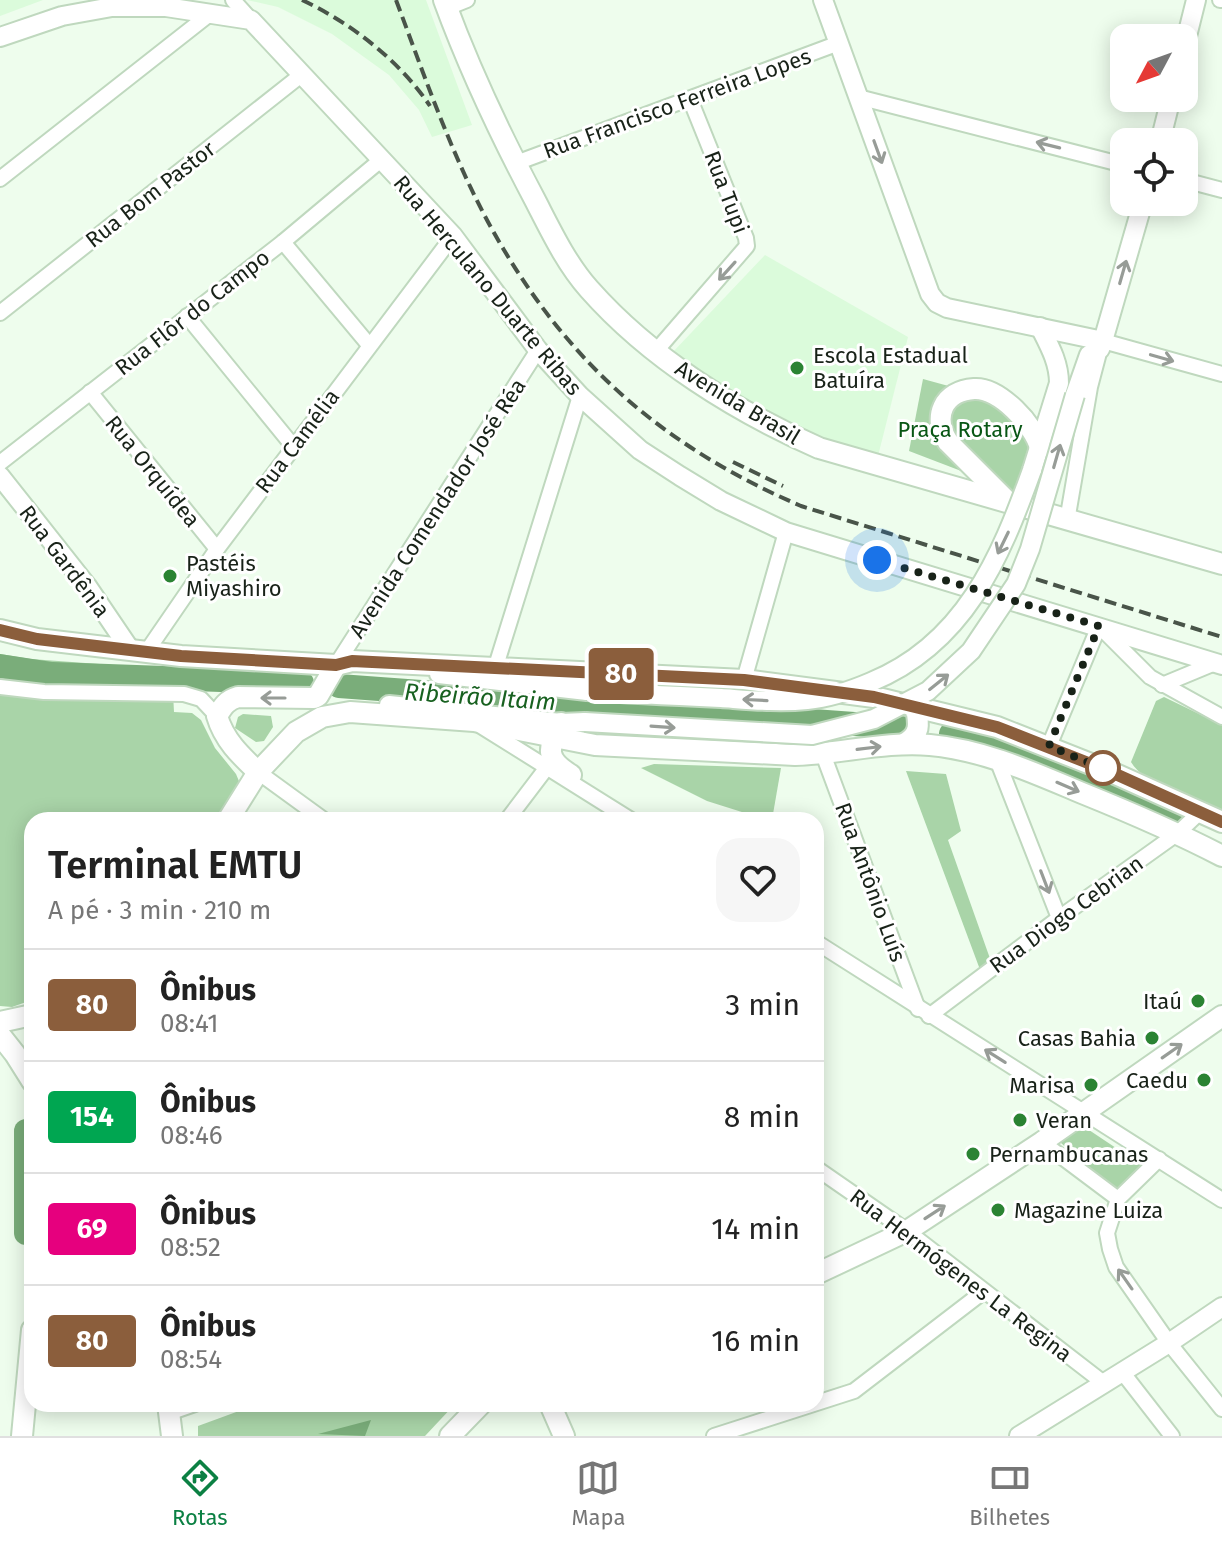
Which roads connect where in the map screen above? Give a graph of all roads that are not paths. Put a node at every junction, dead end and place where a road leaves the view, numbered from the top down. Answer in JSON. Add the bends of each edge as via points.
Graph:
{"nodes":[{"id":1,"x":233,"y":0,"type":"edge"},
{"id":2,"x":467,"y":0,"type":"edge"},
{"id":3,"x":823,"y":0,"type":"edge"},
{"id":4,"x":1196,"y":0,"type":"edge"},
{"id":5,"x":445,"y":4,"type":"edge"},
{"id":6,"x":211,"y":13,"type":"junction"},
{"id":7,"x":251,"y":20,"type":"junction"},
{"id":8,"x":1190,"y":24,"type":"edge"},
{"id":9,"x":0,"y":37,"type":"edge"},
{"id":10,"x":839,"y":43,"type":"junction"},
{"id":11,"x":300,"y":76,"type":"junction"},
{"id":12,"x":858,"y":97,"type":"junction"},
{"id":13,"x":690,"y":99,"type":"junction"},
{"id":14,"x":382,"y":159,"type":"junction"},
{"id":15,"x":1110,"y":161,"type":"edge"},
{"id":16,"x":516,"y":163,"type":"junction"},
{"id":17,"x":0,"y":179,"type":"edge"},
{"id":18,"x":1198,"y":184,"type":"edge"},
{"id":19,"x":1222,"y":190,"type":"edge"},
{"id":20,"x":1139,"y":216,"type":"edge"},
{"id":21,"x":453,"y":236,"type":"junction"},
{"id":22,"x":283,"y":242,"type":"junction"},
{"id":23,"x":0,"y":313,"type":"edge"},
{"id":24,"x":187,"y":316,"type":"junction"},
{"id":25,"x":1040,"y":327,"type":"junction"},
{"id":26,"x":369,"y":345,"type":"junction"},
{"id":27,"x":1102,"y":345,"type":"junction"},
{"id":28,"x":538,"y":350,"type":"junction"},
{"id":29,"x":656,"y":351,"type":"junction"},
{"id":30,"x":1222,"y":374,"type":"edge"},
{"id":31,"x":90,"y":392,"type":"junction"},
{"id":32,"x":580,"y":396,"type":"junction"},
{"id":33,"x":293,"y":446,"type":"junction"},
{"id":34,"x":1040,"y":448,"type":"junction"},
{"id":35,"x":0,"y":463,"type":"edge"},
{"id":36,"x":0,"y":476,"type":"edge"},
{"id":37,"x":1010,"y":504,"type":"junction"},
{"id":38,"x":1067,"y":521,"type":"junction"},
{"id":39,"x":786,"y":532,"type":"junction"},
{"id":40,"x":217,"y":549,"type":"junction"},
{"id":41,"x":1222,"y":564,"type":"edge"},
{"id":42,"x":1099,"y":626,"type":"junction"},
{"id":43,"x":0,"y":630,"type":"edge"},
{"id":44,"x":138,"y":650,"type":"junction"},
{"id":45,"x":1218,"y":664,"type":"edge"},
{"id":46,"x":495,"y":669,"type":"junction"},
{"id":47,"x":331,"y":672,"type":"junction"},
{"id":48,"x":744,"y":680,"type":"junction"},
{"id":49,"x":1162,"y":685,"type":"junction"},
{"id":50,"x":0,"y":687,"type":"edge"},
{"id":51,"x":916,"y":707,"type":"junction"},
{"id":52,"x":945,"y":714,"type":"junction"},
{"id":53,"x":217,"y":716,"type":"junction"},
{"id":54,"x":322,"y":717,"type":"junction"},
{"id":55,"x":1222,"y":717,"type":"edge"},
{"id":56,"x":490,"y":720,"type":"junction"},
{"id":57,"x":557,"y":730,"type":"junction"},
{"id":58,"x":904,"y":744,"type":"junction"},
{"id":59,"x":595,"y":745,"type":"junction"},
{"id":60,"x":1049,"y":746,"type":"junction"},
{"id":61,"x":946,"y":747,"type":"junction"},
{"id":62,"x":823,"y":754,"type":"junction"},
{"id":63,"x":996,"y":757,"type":"junction"},
{"id":64,"x":548,"y":766,"type":"junction"},
{"id":65,"x":258,"y":772,"type":"junction"},
{"id":66,"x":572,"y":779,"type":"junction"},
{"id":67,"x":1201,"y":811,"type":"junction"},
{"id":68,"x":233,"y":812,"type":"edge"},
{"id":69,"x":313,"y":812,"type":"edge"},
{"id":70,"x":513,"y":812,"type":"edge"},
{"id":71,"x":619,"y":812,"type":"edge"},
{"id":72,"x":1222,"y":822,"type":"edge"},
{"id":73,"x":1178,"y":833,"type":"junction"},
{"id":74,"x":1222,"y":856,"type":"edge"},
{"id":75,"x":1059,"y":918,"type":"junction"},
{"id":76,"x":824,"y":947,"type":"edge"},
{"id":77,"x":923,"y":1012,"type":"junction"},
{"id":78,"x":1222,"y":1016,"type":"edge"},
{"id":79,"x":24,"y":1017,"type":"edge"},
{"id":80,"x":0,"y":1022,"type":"edge"},
{"id":81,"x":0,"y":1035,"type":"edge"},
{"id":82,"x":24,"y":1070,"type":"edge"},
{"id":83,"x":1086,"y":1112,"type":"junction"},
{"id":84,"x":1042,"y":1142,"type":"junction"},
{"id":85,"x":1159,"y":1159,"type":"junction"},
{"id":86,"x":824,"y":1174,"type":"edge"},
{"id":87,"x":1118,"y":1199,"type":"junction"},
{"id":88,"x":1222,"y":1200,"type":"edge"},
{"id":89,"x":907,"y":1231,"type":"junction"},
{"id":90,"x":824,"y":1270,"type":"edge"},
{"id":91,"x":983,"y":1292,"type":"junction"},
{"id":92,"x":1222,"y":1307,"type":"edge"},
{"id":93,"x":1169,"y":1343,"type":"junction"},
{"id":94,"x":1123,"y":1373,"type":"junction"},
{"id":95,"x":1105,"y":1384,"type":"junction"},
{"id":96,"x":824,"y":1401,"type":"edge"},
{"id":97,"x":1222,"y":1409,"type":"edge"},
{"id":98,"x":24,"y":1412,"type":"edge"},
{"id":99,"x":169,"y":1412,"type":"edge"},
{"id":100,"x":473,"y":1412,"type":"edge"},
{"id":101,"x":554,"y":1412,"type":"edge"},
{"id":102,"x":789,"y":1412,"type":"edge"},
{"id":103,"x":1025,"y":1434,"type":"edge"},
{"id":104,"x":22,"y":1436,"type":"edge"},
{"id":105,"x":172,"y":1436,"type":"edge"},
{"id":106,"x":450,"y":1436,"type":"edge"},
{"id":107,"x":564,"y":1436,"type":"edge"},
{"id":108,"x":714,"y":1436,"type":"edge"},
{"id":109,"x":1172,"y":1436,"type":"edge"}],
"edges":[{"from":1,"to":7,"type":"street","name":"Rua Herculano Duarte Ribas"},
{"from":2,"to":5,"type":"street"},
{"from":3,"to":10,"type":"street"},
{"from":4,"to":8,"type":"street"},
{"from":5,"to":16,"type":"main road","name":"Avenida Brasil"},
{"from":6,"to":7,"type":"street"},
{"from":6,"to":9,"type":"street","via":[[112,7],[62,16]]},
{"from":6,"to":17,"type":"street"},
{"from":7,"to":11,"type":"street","name":"Rua Herculano Duarte Ribas"},
{"from":10,"to":12,"type":"street"},
{"from":10,"to":13,"type":"street","name":"Rua Francisco Ferreira Lopes"},
{"from":11,"to":14,"type":"street","name":"Rua Herculano Duarte Ribas"},
{"from":11,"to":23,"type":"street","name":"Rua Bom Pastor"},
{"from":15,"to":12,"type":"street","one_way":true},
{"from":12,"to":25,"type":"street","one_way":true,"via":[[937,303]]},
{"from":13,"to":16,"type":"street","name":"Rua Francisco Ferreira Lopes"},
{"from":13,"to":29,"type":"street","name":"Rua Tupi","one_way":true,"via":[[747,246]]},
{"from":14,"to":21,"type":"street","name":"Rua Herculano Duarte Ribas"},
{"from":14,"to":22,"type":"street","name":"Rua Flôr do Campo"},
{"from":16,"to":29,"type":"main road","name":"Avenida Brasil","via":[[588,288]]},
{"from":18,"to":19,"type":"street"},
{"from":27,"to":20,"type":"street","one_way":true},
{"from":21,"to":26,"type":"street","name":"Rua Camélia"},
{"from":21,"to":28,"type":"street","name":"Rua Herculano Duarte Ribas"},
{"from":22,"to":24,"type":"street","name":"Rua Flôr do Campo"},
{"from":22,"to":26,"type":"street"},
{"from":24,"to":31,"type":"street","name":"Rua Flôr do Campo"},
{"from":24,"to":33,"type":"street"},
{"from":25,"to":27,"type":"street"},
{"from":25,"to":34,"type":"street","via":[[1059,370]]},
{"from":26,"to":33,"type":"street","name":"Rua Camélia"},
{"from":27,"to":30,"type":"street","one_way":true},
{"from":27,"to":38,"type":"street"},
{"from":57,"to":27,"type":"street","one_way":true,"bridge":true,"via":[[585,722],[812,735],[874,719],[928,691],[971,651],[1016,584],[1089,355]]},
{"from":28,"to":32,"type":"street","name":"Rua Herculano Duarte Ribas"},
{"from":28,"to":47,"type":"street","name":"Avenida Comendador José Réa"},
{"from":29,"to":37,"type":"main road","name":"Avenida Brasil","via":[[779,431],[819,448]]},
{"from":31,"to":35,"type":"street","name":"Rua Flôr do Campo"},
{"from":31,"to":40,"type":"street","name":"Rua Orquídea"},
{"from":32,"to":39,"type":"street","name":"Rua Herculano Duarte Ribas","via":[[640,450],[721,501]]},
{"from":32,"to":46,"type":"street"},
{"from":33,"to":40,"type":"street","name":"Rua Camélia"},
{"from":34,"to":37,"type":"main road","via":[[1023,418],[983,390],[962,392],[941,409],[941,431],[948,442]]},
{"from":34,"to":47,"type":"street","one_way":true,"bridge":true,"via":[[1002,546],[975,596],[912,662],[829,697],[799,701],[587,691],[427,672]]},
{"from":36,"to":44,"type":"street","name":"Rua Gardênia"},
{"from":37,"to":38,"type":"main road","name":"Avenida Brasil"},
{"from":38,"to":41,"type":"main road","name":"Avenida Brasil"},
{"from":39,"to":42,"type":"street","name":"Rua Herculano Duarte Ribas"},
{"from":39,"to":48,"type":"street"},
{"from":40,"to":44,"type":"street","name":"Rua Camélia"},
{"from":42,"to":45,"type":"street","name":"Rua Herculano Duarte Ribas"},
{"from":42,"to":49,"type":"street"},
{"from":42,"to":60,"type":"street"},
{"from":43,"to":44,"type":"main road"},
{"from":44,"to":47,"type":"main road"},
{"from":45,"to":49,"type":"street"},
{"from":46,"to":47,"type":"main road","via":[[352,661]]},
{"from":46,"to":48,"type":"main road"},
{"from":47,"to":53,"type":"main road","one_way":true,"via":[[314,698],[238,697]]},
{"from":48,"to":51,"type":"main road"},
{"from":49,"to":55,"type":"street"},
{"from":50,"to":53,"type":"street","via":[[193,695]]},
{"from":51,"to":52,"type":"main road"},
{"from":51,"to":58,"type":"main road","via":[[918,731]]},
{"from":52,"to":60,"type":"main road"},
{"from":52,"to":61,"type":"main road","via":[[932,733]]},
{"from":53,"to":65,"type":"main road","via":[[231,745]]},
{"from":54,"to":56,"type":"main road","via":[[350,712]]},
{"from":54,"to":56,"type":"street","via":[[335,708],[363,704]]},
{"from":54,"to":65,"type":"main road","via":[[296,732]]},
{"from":56,"to":57,"type":"main road"},
{"from":56,"to":64,"type":"street"},
{"from":57,"to":59,"type":"main road"},
{"from":57,"to":66,"type":"main road","via":[[552,759]]},
{"from":58,"to":61,"type":"main road"},
{"from":62,"to":58,"type":"main road","one_way":true},
{"from":59,"to":62,"type":"main road"},
{"from":59,"to":66,"type":"main road","via":[[577,761]]},
{"from":60,"to":67,"type":"main road"},
{"from":61,"to":63,"type":"main road"},
{"from":62,"to":77,"type":"street","name":"Rua Antônio Luís"},
{"from":63,"to":73,"type":"main road","one_way":true},
{"from":63,"to":75,"type":"street","one_way":true},
{"from":64,"to":66,"type":"street"},
{"from":64,"to":70,"type":"street"},
{"from":65,"to":68,"type":"main road"},
{"from":65,"to":69,"type":"street"},
{"from":66,"to":71,"type":"street"},
{"from":67,"to":72,"type":"main road"},
{"from":67,"to":73,"type":"street","name":"Rua Diogo Cebrian"},
{"from":73,"to":74,"type":"main road"},
{"from":73,"to":75,"type":"street","name":"Rua Diogo Cebrian"},
{"from":75,"to":77,"type":"street","name":"Rua Diogo Cebrian"},
{"from":76,"to":77,"type":"street"},
{"from":83,"to":77,"type":"street","one_way":true},
{"from":83,"to":78,"type":"main road","one_way":true},
{"from":79,"to":80,"type":"main road"},
{"from":81,"to":82,"type":"main road"},
{"from":83,"to":84,"type":"main road"},
{"from":83,"to":85,"type":"street"},
{"from":84,"to":87,"type":"street"},
{"from":89,"to":84,"type":"main road","one_way":true},
{"from":85,"to":87,"type":"street"},
{"from":85,"to":88,"type":"street"},
{"from":86,"to":89,"type":"street","name":"Rua Hermógenes La Regina"},
{"from":93,"to":87,"type":"street","one_way":true,"via":[[1116,1267],[1107,1233]]},
{"from":89,"to":90,"type":"main road"},
{"from":89,"to":91,"type":"street","name":"Rua Hermógenes La Regina"},
{"from":91,"to":95,"type":"street","name":"Rua Hermógenes La Regina"},
{"from":91,"to":96,"type":"street","via":[[854,1391]]},
{"from":92,"to":93,"type":"street"},
{"from":93,"to":94,"type":"street"},
{"from":93,"to":97,"type":"street"},
{"from":94,"to":95,"type":"street"},
{"from":94,"to":109,"type":"street"},
{"from":95,"to":103,"type":"street"},
{"from":98,"to":104,"type":"main road"},
{"from":99,"to":105,"type":"main road"},
{"from":100,"to":106,"type":"main road"},
{"from":101,"to":107,"type":"main road"},
{"from":102,"to":108,"type":"street"}]}
